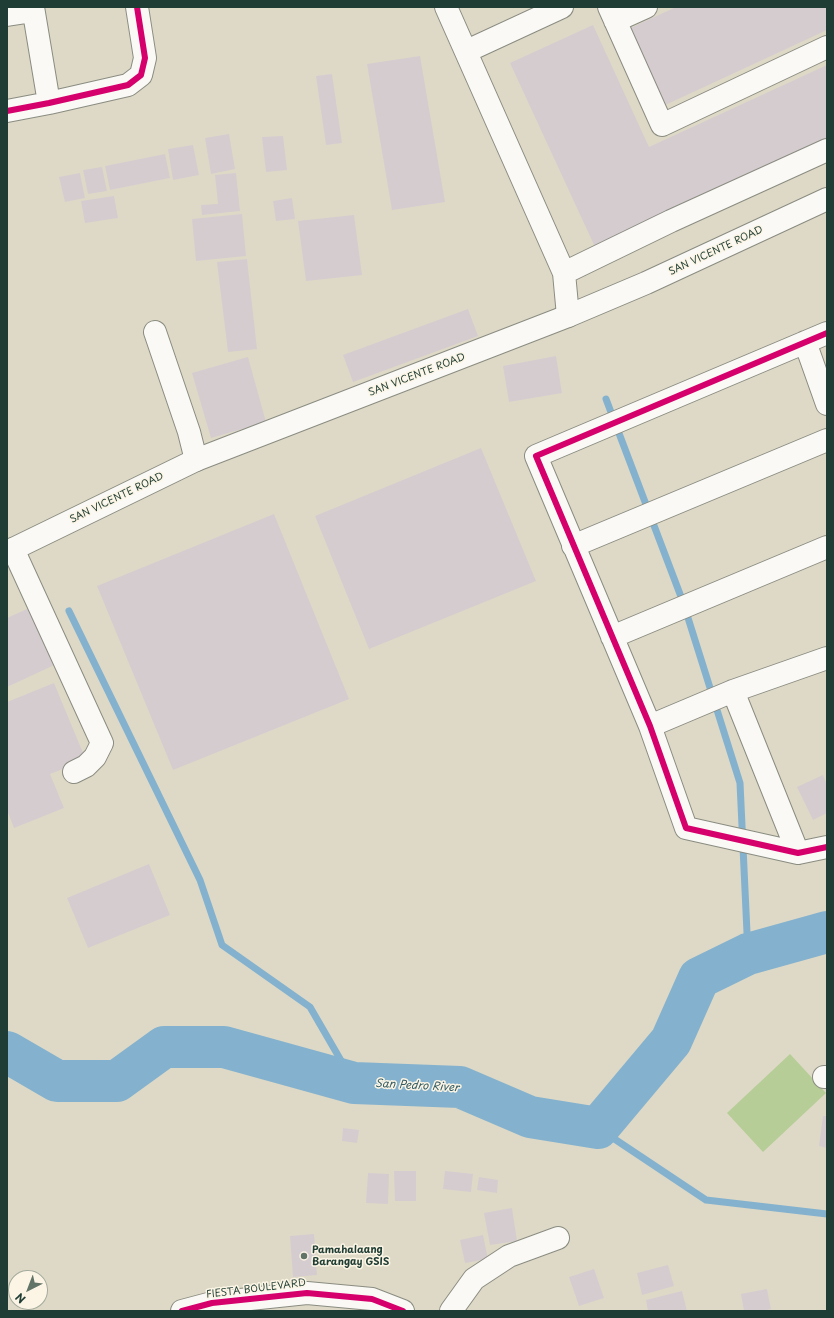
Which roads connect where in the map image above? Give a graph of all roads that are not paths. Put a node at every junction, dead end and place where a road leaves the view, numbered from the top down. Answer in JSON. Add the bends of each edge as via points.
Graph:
{"nodes":[{"id":1,"x":137,"y":7,"type":"edge"},
{"id":2,"x":446,"y":7,"type":"edge"},
{"id":3,"x":562,"y":7,"type":"edge"},
{"id":4,"x":646,"y":7,"type":"edge"},
{"id":5,"x":33,"y":9,"type":"edge"},
{"id":6,"x":612,"y":14,"type":"edge"},
{"id":7,"x":7,"y":16,"type":"edge"},
{"id":8,"x":827,"y":47,"type":"edge"},
{"id":9,"x":467,"y":51,"type":"junction"},
{"id":10,"x":50,"y":103,"type":"junction"},
{"id":11,"x":7,"y":111,"type":"edge"},
{"id":12,"x":827,"y":150,"type":"edge"},
{"id":13,"x":827,"y":199,"type":"edge"},
{"id":14,"x":564,"y":273,"type":"junction"},
{"id":15,"x":568,"y":316,"type":"junction"},
{"id":16,"x":155,"y":332,"type":"dead end"},
{"id":17,"x":827,"y":333,"type":"edge"},
{"id":18,"x":805,"y":342,"type":"junction"},
{"id":19,"x":827,"y":404,"type":"edge"},
{"id":20,"x":827,"y":440,"type":"edge"},
{"id":21,"x":196,"y":460,"type":"junction"},
{"id":22,"x":573,"y":546,"type":"junction"},
{"id":23,"x":827,"y":547,"type":"edge"},
{"id":24,"x":10,"y":551,"type":"edge"},
{"id":25,"x":612,"y":638,"type":"junction"},
{"id":26,"x":827,"y":658,"type":"edge"},
{"id":27,"x":733,"y":691,"type":"junction"},
{"id":28,"x":650,"y":726,"type":"junction"},
{"id":29,"x":74,"y":772,"type":"dead end"},
{"id":30,"x":827,"y":847,"type":"edge"},
{"id":31,"x":798,"y":853,"type":"junction"},
{"id":32,"x":558,"y":1238,"type":"dead end"},
{"id":33,"x":182,"y":1311,"type":"edge"},
{"id":34,"x":402,"y":1311,"type":"edge"},
{"id":35,"x":451,"y":1311,"type":"edge"}],
"edges":[{"from":1,"to":10,"type":"street","via":[[145,58],[141,75],[128,85]]},
{"from":2,"to":9,"type":"street"},
{"from":3,"to":9,"type":"street"},
{"from":4,"to":6,"type":"street"},
{"from":5,"to":7,"type":"street"},
{"from":5,"to":10,"type":"street"},
{"from":6,"to":8,"type":"street","via":[[662,125]]},
{"from":9,"to":14,"type":"street","via":[[476,77]]},
{"from":10,"to":11,"type":"street"},
{"from":12,"to":14,"type":"street"},
{"from":13,"to":15,"type":"street","name":"SAN VICENTE ROAD","via":[[646,283]]},
{"from":14,"to":15,"type":"street"},
{"from":15,"to":21,"type":"street","name":"SAN VICENTE ROAD"},
{"from":16,"to":21,"type":"street"},
{"from":17,"to":18,"type":"street"},
{"from":18,"to":19,"type":"street"},
{"from":18,"to":22,"type":"street","via":[[536,456]]},
{"from":20,"to":22,"type":"street"},
{"from":21,"to":24,"type":"street","name":"SAN VICENTE ROAD"},
{"from":22,"to":25,"type":"street"},
{"from":23,"to":25,"type":"street"},
{"from":24,"to":29,"type":"street","via":[[102,743],[95,757],[86,766]]},
{"from":25,"to":28,"type":"street"},
{"from":26,"to":27,"type":"street"},
{"from":27,"to":28,"type":"street"},
{"from":27,"to":31,"type":"street"},
{"from":28,"to":31,"type":"street","via":[[686,828]]},
{"from":30,"to":31,"type":"street"},
{"from":32,"to":35,"type":"street","via":[[509,1256],[474,1279]]},
{"from":33,"to":34,"type":"street","name":"FIESTA BOULEVARD","via":[[212,1303],[307,1293],[372,1299]]}]}
